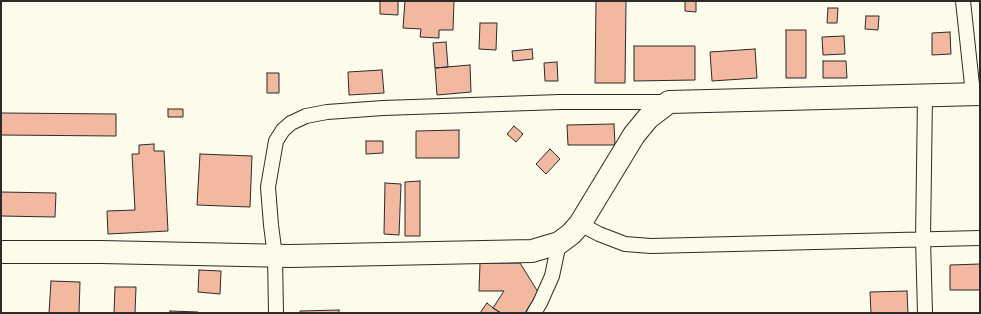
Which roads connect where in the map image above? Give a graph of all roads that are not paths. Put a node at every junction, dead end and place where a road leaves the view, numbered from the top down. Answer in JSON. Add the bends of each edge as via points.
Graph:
{"nodes":[{"id":1,"x":964,"y":1,"type":"edge"},
{"id":2,"x":977,"y":94,"type":"edge"},
{"id":3,"x":925,"y":96,"type":"junction"},
{"id":4,"x":669,"y":102,"type":"junction"},
{"id":5,"x":580,"y":224,"type":"junction"},
{"id":6,"x":980,"y":238,"type":"edge"},
{"id":7,"x":923,"y":239,"type":"junction"},
{"id":8,"x":559,"y":242,"type":"junction"},
{"id":9,"x":1,"y":252,"type":"edge"},
{"id":10,"x":275,"y":256,"type":"junction"},
{"id":11,"x":276,"y":313,"type":"edge"},
{"id":12,"x":534,"y":313,"type":"edge"},
{"id":13,"x":925,"y":313,"type":"edge"}],
"edges":[{"from":1,"to":2,"type":"street"},
{"from":2,"to":3,"type":"highway"},
{"from":3,"to":4,"type":"highway"},
{"from":3,"to":7,"type":"street"},
{"from":4,"to":5,"type":"highway","via":[[648,118],[634,135]]},
{"from":4,"to":10,"type":"street","via":[[560,102],[383,108],[306,116],[282,130],[276,141],[268,187]]},
{"from":5,"to":7,"type":"street","via":[[625,244],[651,246]]},
{"from":5,"to":8,"type":"highway"},
{"from":6,"to":7,"type":"street"},
{"from":7,"to":13,"type":"street"},
{"from":8,"to":10,"type":"highway","via":[[532,251]]},
{"from":8,"to":12,"type":"street","via":[[552,276]]},
{"from":9,"to":10,"type":"highway"},
{"from":10,"to":11,"type":"street"}]}
